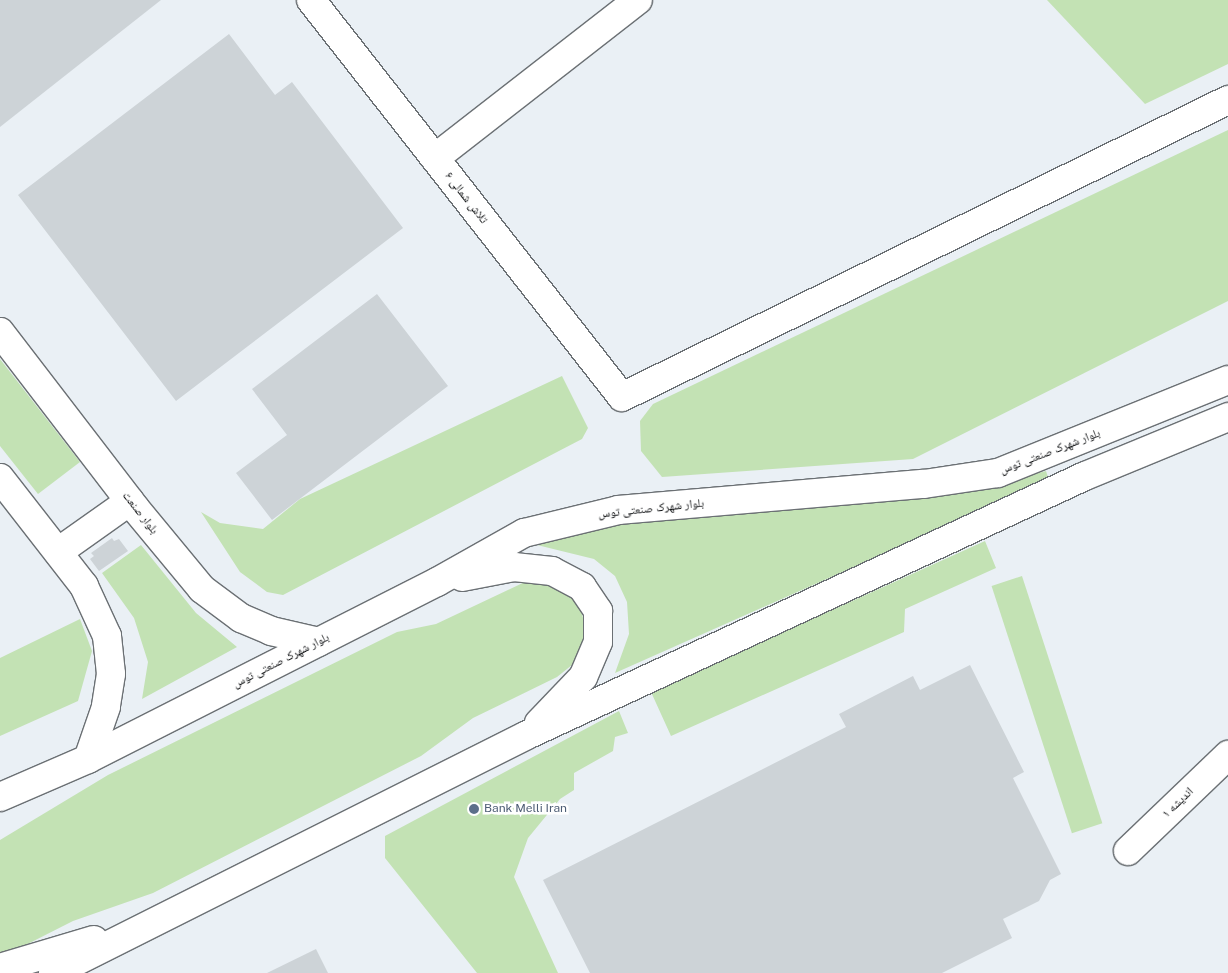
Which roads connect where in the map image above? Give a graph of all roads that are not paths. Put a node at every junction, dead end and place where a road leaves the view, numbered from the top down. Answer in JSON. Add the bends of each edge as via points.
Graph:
{"nodes":[{"id":1,"x":311,"y":0,"type":"edge"},
{"id":2,"x":638,"y":0,"type":"edge"},
{"id":3,"x":1228,"y":100,"type":"edge"},
{"id":4,"x":435,"y":158,"type":"junction"},
{"id":5,"x":0,"y":332,"type":"edge"},
{"id":6,"x":1228,"y":380,"type":"edge"},
{"id":7,"x":1228,"y":417,"type":"edge"},
{"id":8,"x":0,"y":478,"type":"edge"},
{"id":9,"x":130,"y":501,"type":"junction"},
{"id":10,"x":58,"y":552,"type":"junction"},
{"id":11,"x":436,"y":582,"type":"junction"},
{"id":12,"x":319,"y":642,"type":"junction"},
{"id":13,"x":527,"y":735,"type":"junction"},
{"id":14,"x":1228,"y":755,"type":"edge"},
{"id":15,"x":88,"y":759,"type":"junction"},
{"id":16,"x":0,"y":797,"type":"edge"},
{"id":17,"x":1128,"y":851,"type":"dead end"},
{"id":18,"x":137,"y":929,"type":"junction"},
{"id":19,"x":0,"y":968,"type":"edge"},
{"id":20,"x":53,"y":973,"type":"edge"}],
"edges":[{"from":1,"to":4,"type":"main road","name":"تلاش شمالی ۶"},
{"from":2,"to":4,"type":"main road"},
{"from":3,"to":4,"type":"main road","name":"تلاش شمالی ۶","via":[[622,397]]},
{"from":5,"to":9,"type":"main road","name":"بلوار صنعت"},
{"from":6,"to":11,"type":"main road","name":"بلوار شهرک صنعتی توس","via":[[998,473],[924,484],[618,510],[524,533]]},
{"from":7,"to":13,"type":"main road","via":[[1085,476]]},
{"from":8,"to":10,"type":"main road"},
{"from":9,"to":10,"type":"main road"},
{"from":9,"to":12,"type":"main road","name":"بلوار صنعت","via":[[202,589],[241,618],[271,631]]},
{"from":10,"to":15,"type":"main road","via":[[84,586],[107,636],[110,682],[106,706]]},
{"from":11,"to":12,"type":"main road","name":"بلوار شهرک صنعتی توس"},
{"from":11,"to":13,"type":"main road","via":[[514,567],[552,571],[582,586],[598,611],[598,642],[583,677]]},
{"from":12,"to":15,"type":"main road","name":"بلوار شهرک صنعتی توس"},
{"from":13,"to":18,"type":"main road"},
{"from":14,"to":17,"type":"main road","name":"اندیشه ۱"},
{"from":15,"to":16,"type":"main road","name":"بلوار شهرک صنعتی توس"},
{"from":18,"to":19,"type":"main road","via":[[49,951]]},
{"from":18,"to":20,"type":"main road"}]}
